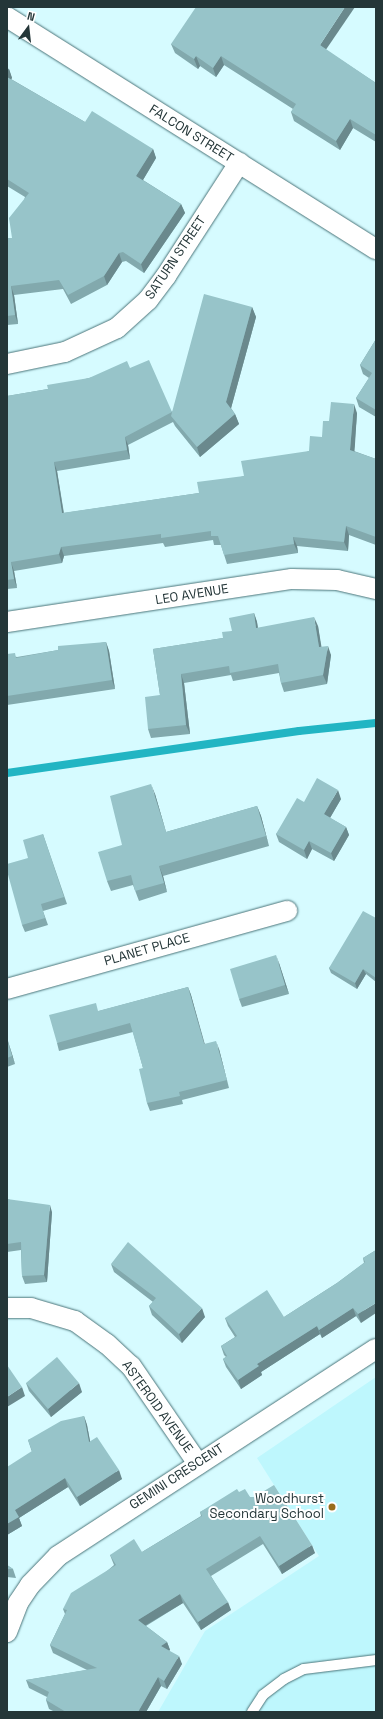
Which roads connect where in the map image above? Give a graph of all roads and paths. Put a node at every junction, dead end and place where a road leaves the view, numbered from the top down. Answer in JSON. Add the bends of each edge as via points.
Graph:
{"nodes":[{"id":1,"x":7,"y":18,"type":"edge"},
{"id":2,"x":239,"y":163,"type":"junction"},
{"id":3,"x":376,"y":249,"type":"edge"},
{"id":4,"x":7,"y":364,"type":"edge"},
{"id":5,"x":376,"y":589,"type":"edge"},
{"id":6,"x":7,"y":622,"type":"edge"},
{"id":7,"x":287,"y":911,"type":"dead end"},
{"id":8,"x":7,"y":989,"type":"edge"},
{"id":9,"x":7,"y":1308,"type":"edge"},
{"id":10,"x":376,"y":1349,"type":"edge"},
{"id":11,"x":198,"y":1464,"type":"junction"},
{"id":12,"x":7,"y":1632,"type":"edge"},
{"id":13,"x":376,"y":1660,"type":"edge"},
{"id":14,"x":252,"y":1712,"type":"edge"}],
"edges":[{"from":1,"to":2,"type":"street","name":"FALCON STREET"},
{"from":2,"to":3,"type":"street","name":"FALCON STREET"},
{"from":2,"to":4,"type":"street","name":"SATURN STREET","via":[[166,276],[148,300],[117,328],[65,352]]},
{"from":5,"to":6,"type":"street","name":"LEO AVENUE","via":[[337,580],[292,579]]},
{"from":7,"to":8,"type":"street","name":"PLANET PLACE"},
{"from":9,"to":11,"type":"street","name":"ASTEROID AVENUE","via":[[31,1308],[75,1321],[107,1344],[131,1366]]},
{"from":10,"to":11,"type":"street","name":"GEMINI CRESCENT"},
{"from":11,"to":12,"type":"street","name":"GEMINI CRESCENT","via":[[58,1556],[30,1585],[18,1603]]},
{"from":13,"to":14,"type":"lane","via":[[304,1670],[284,1678],[263,1695]]}]}
